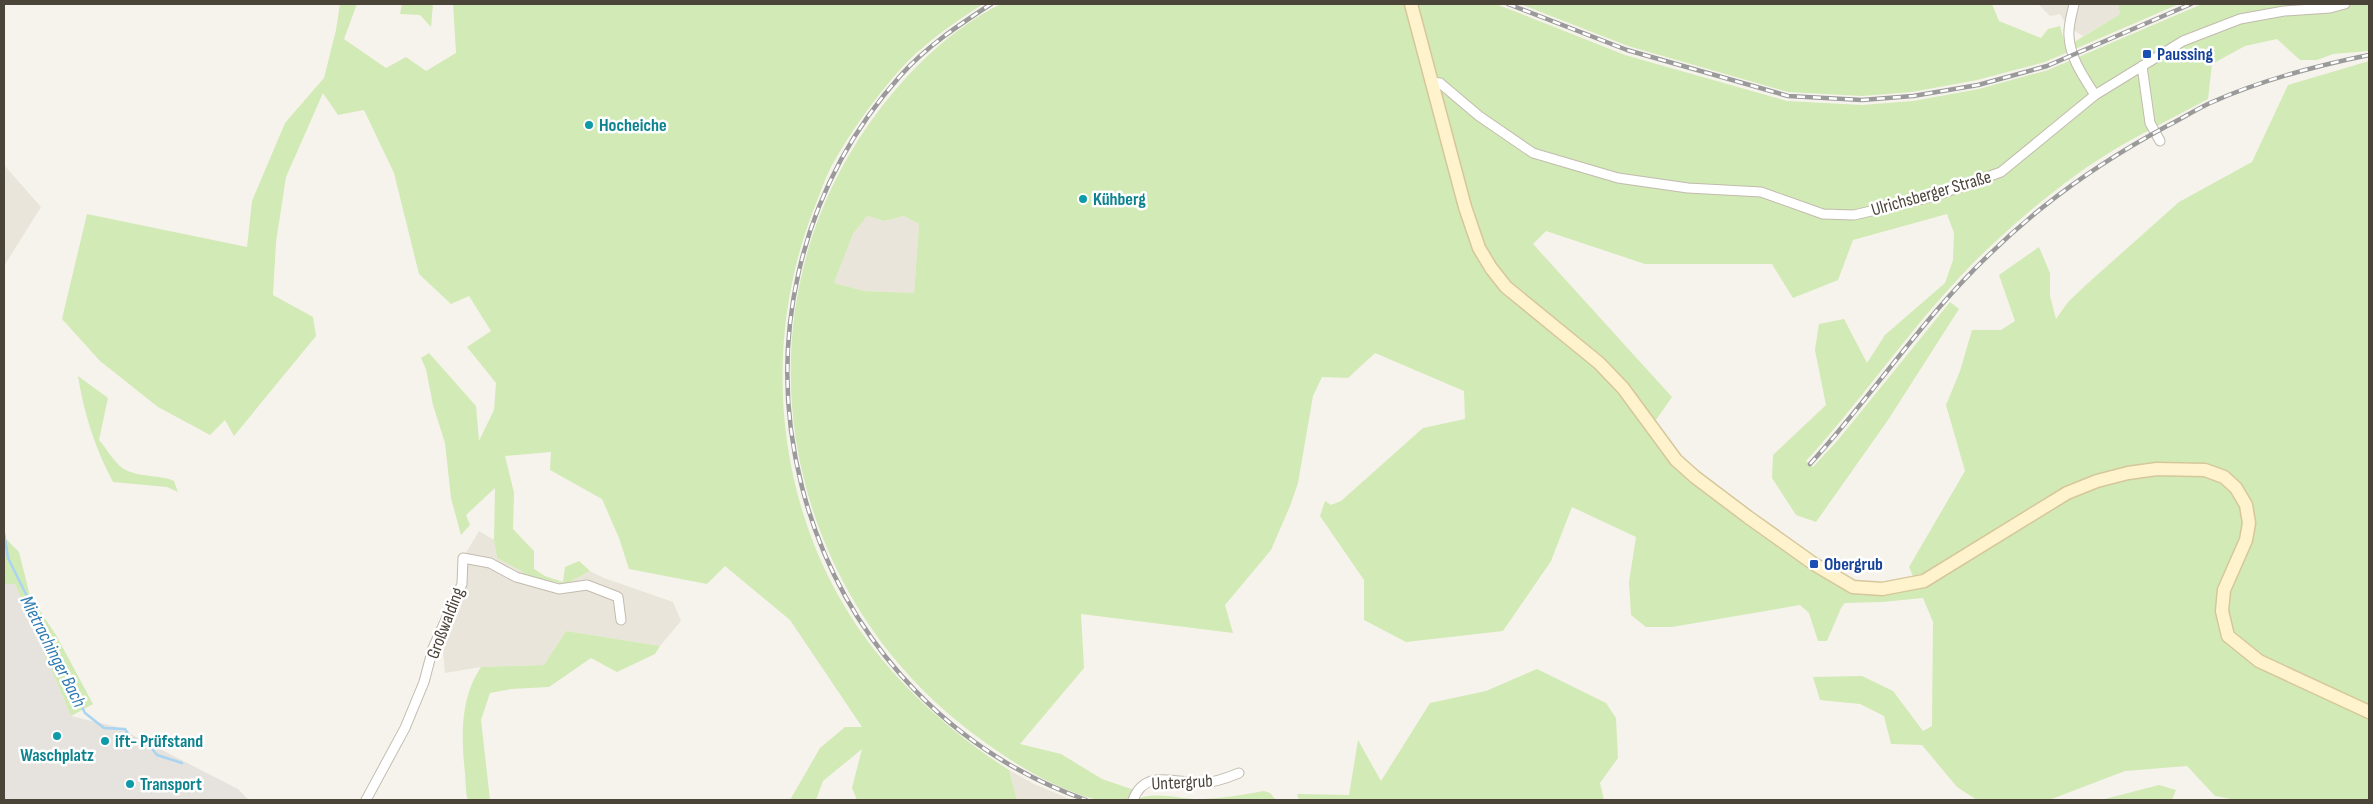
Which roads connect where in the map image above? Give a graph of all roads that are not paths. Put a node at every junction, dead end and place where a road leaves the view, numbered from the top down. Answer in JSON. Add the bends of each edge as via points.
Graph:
{"nodes":[{"id":1,"x":1411,"y":4,"type":"edge"},
{"id":2,"x":2074,"y":4,"type":"edge"},
{"id":3,"x":2345,"y":4,"type":"edge"},
{"id":4,"x":2142,"y":66,"type":"junction"},
{"id":5,"x":1431,"y":82,"type":"junction"},
{"id":6,"x":2095,"y":95,"type":"junction"},
{"id":7,"x":2160,"y":141,"type":"dead end"},
{"id":8,"x":621,"y":620,"type":"dead end"},
{"id":9,"x":2369,"y":712,"type":"edge"},
{"id":10,"x":1239,"y":773,"type":"dead end"},
{"id":11,"x":366,"y":800,"type":"edge"},
{"id":12,"x":1133,"y":800,"type":"edge"}],
"edges":[{"from":1,"to":5,"type":"street"},
{"from":2,"to":6,"type":"street","via":[[2069,35],[2078,68]]},
{"from":3,"to":4,"type":"street","name":"Ulrichsberger Straße","via":[[2330,8],[2284,10],[2240,19],[2183,41]]},
{"from":4,"to":6,"type":"street","name":"Ulrichsberger Straße"},
{"from":4,"to":7,"type":"street","via":[[2150,122]]},
{"from":5,"to":6,"type":"street","name":"Ulrichsberger Straße","via":[[1440,83],[1479,116],[1533,153],[1618,178],[1688,188],[1761,192],[1823,214],[1854,215],[1935,196],[2001,172]]},
{"from":5,"to":9,"type":"street","via":[[1472,229],[1498,278],[1599,363],[1623,388],[1672,454],[1695,477],[1814,564],[1853,587],[1882,590],[1908,586],[1924,582],[2066,493],[2128,473],[2181,468],[2205,470],[2224,477],[2236,488],[2246,504],[2249,523],[2246,540],[2224,590],[2222,611],[2228,636],[2259,661]]},
{"from":8,"to":11,"type":"street","name":"Großwalding","via":[[618,597],[587,585],[559,589],[516,577],[490,562],[463,558],[462,584],[433,648],[424,682],[405,728]]},
{"from":10,"to":12,"type":"street","name":"Untergrub","via":[[1212,782],[1153,780],[1140,787]]}]}
